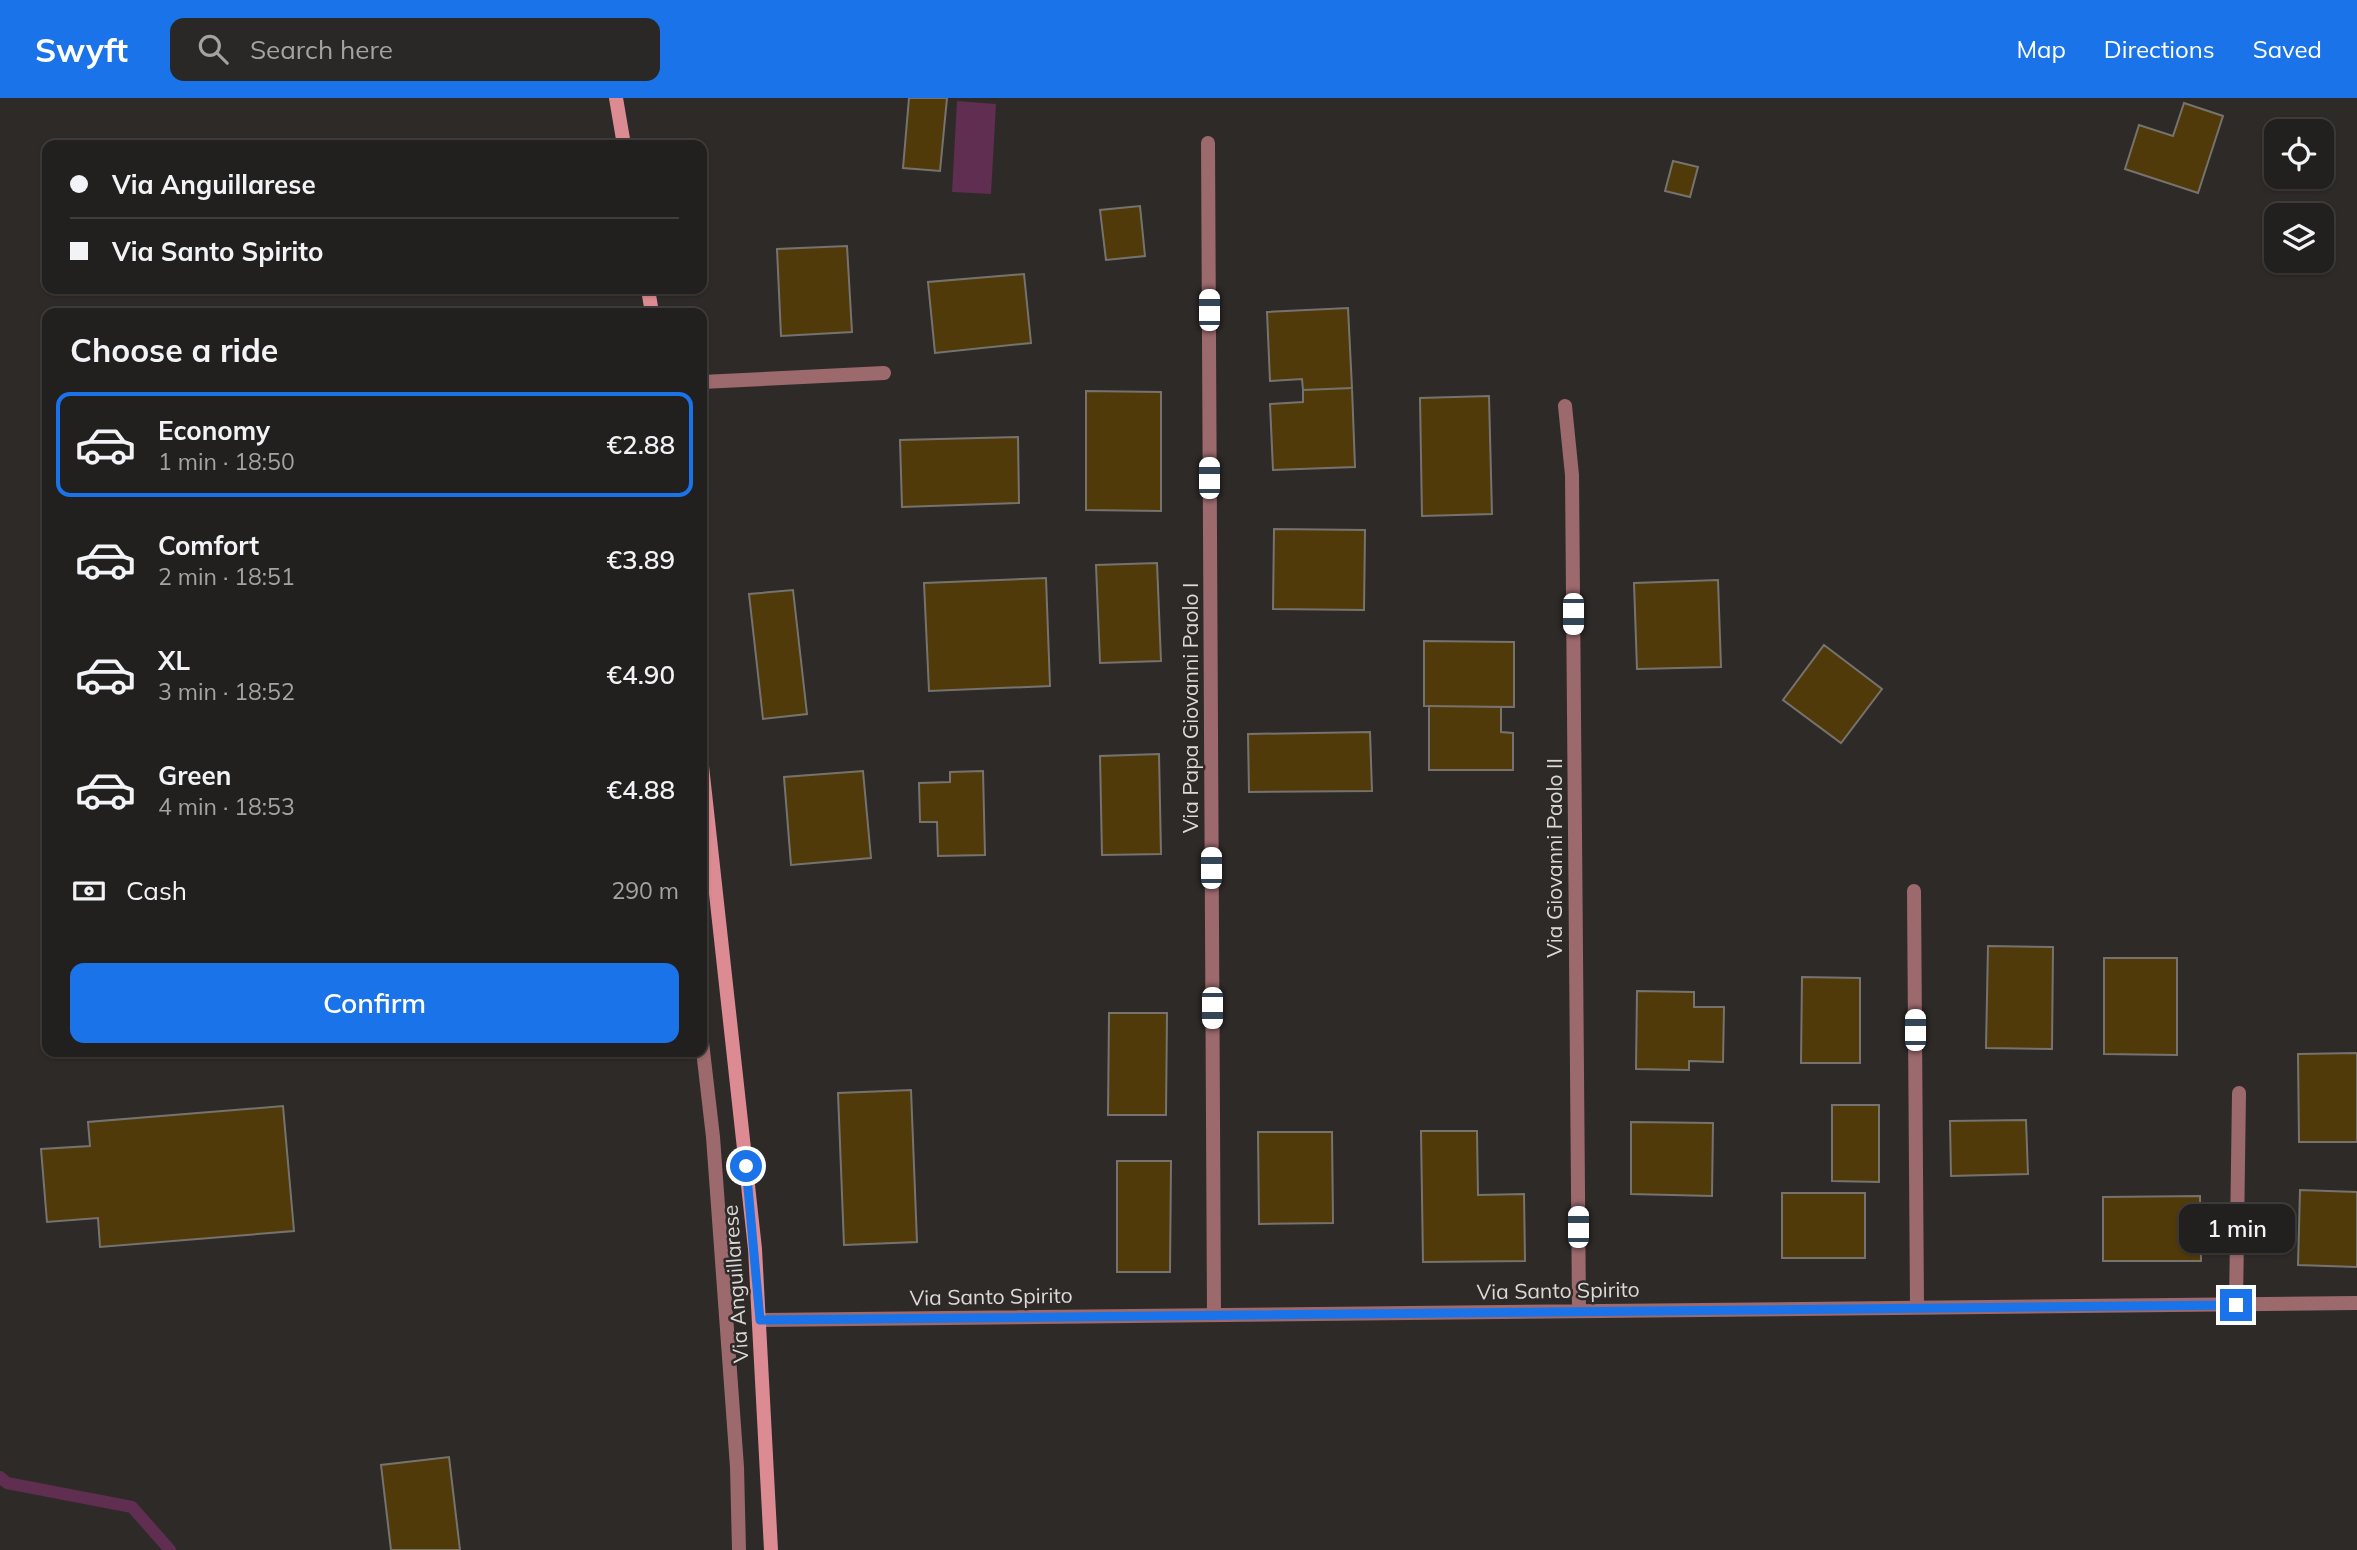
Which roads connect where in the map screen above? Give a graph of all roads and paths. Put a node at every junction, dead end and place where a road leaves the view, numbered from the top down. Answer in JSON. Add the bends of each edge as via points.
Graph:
{"nodes":[{"id":1,"x":616,"y":98,"type":"edge"},
{"id":2,"x":623,"y":140,"type":"edge"},
{"id":3,"x":1208,"y":143,"type":"dead end"},
{"id":4,"x":884,"y":373,"type":"dead end"},
{"id":5,"x":707,"y":382,"type":"edge"},
{"id":6,"x":1564,"y":406,"type":"dead end"},
{"id":7,"x":707,"y":811,"type":"edge"},
{"id":8,"x":1914,"y":891,"type":"dead end"},
{"id":9,"x":704,"y":1057,"type":"edge"},
{"id":10,"x":2239,"y":1093,"type":"dead end"},
{"id":11,"x":2357,"y":1303,"type":"edge"},
{"id":12,"x":2236,"y":1305,"type":"junction"},
{"id":13,"x":1917,"y":1307,"type":"junction"},
{"id":14,"x":1578,"y":1311,"type":"junction"},
{"id":15,"x":1214,"y":1314,"type":"junction"},
{"id":16,"x":760,"y":1320,"type":"junction"},
{"id":17,"x":739,"y":1550,"type":"edge"},
{"id":18,"x":771,"y":1550,"type":"edge"}],
"edges":[{"from":1,"to":2,"type":"main road"},
{"from":3,"to":15,"type":"street","name":"Via Papa Giovanni Paolo I"},
{"from":4,"to":5,"type":"street"},
{"from":6,"to":14,"type":"street","name":"Via Giovanni Paolo II","via":[[1572,475]]},
{"from":7,"to":16,"type":"main road","name":"Via Anguillarese"},
{"from":8,"to":13,"type":"street"},
{"from":9,"to":17,"type":"street","via":[[737,1468]]},
{"from":10,"to":12,"type":"street"},
{"from":11,"to":12,"type":"street","name":"Via Santo Spirito"},
{"from":12,"to":13,"type":"street","name":"Via Santo Spirito"},
{"from":13,"to":14,"type":"street","name":"Via Santo Spirito"},
{"from":14,"to":15,"type":"street","name":"Via Santo Spirito"},
{"from":15,"to":16,"type":"street","name":"Via Santo Spirito"},
{"from":16,"to":18,"type":"main road","name":"Via Anguillarese"}]}
